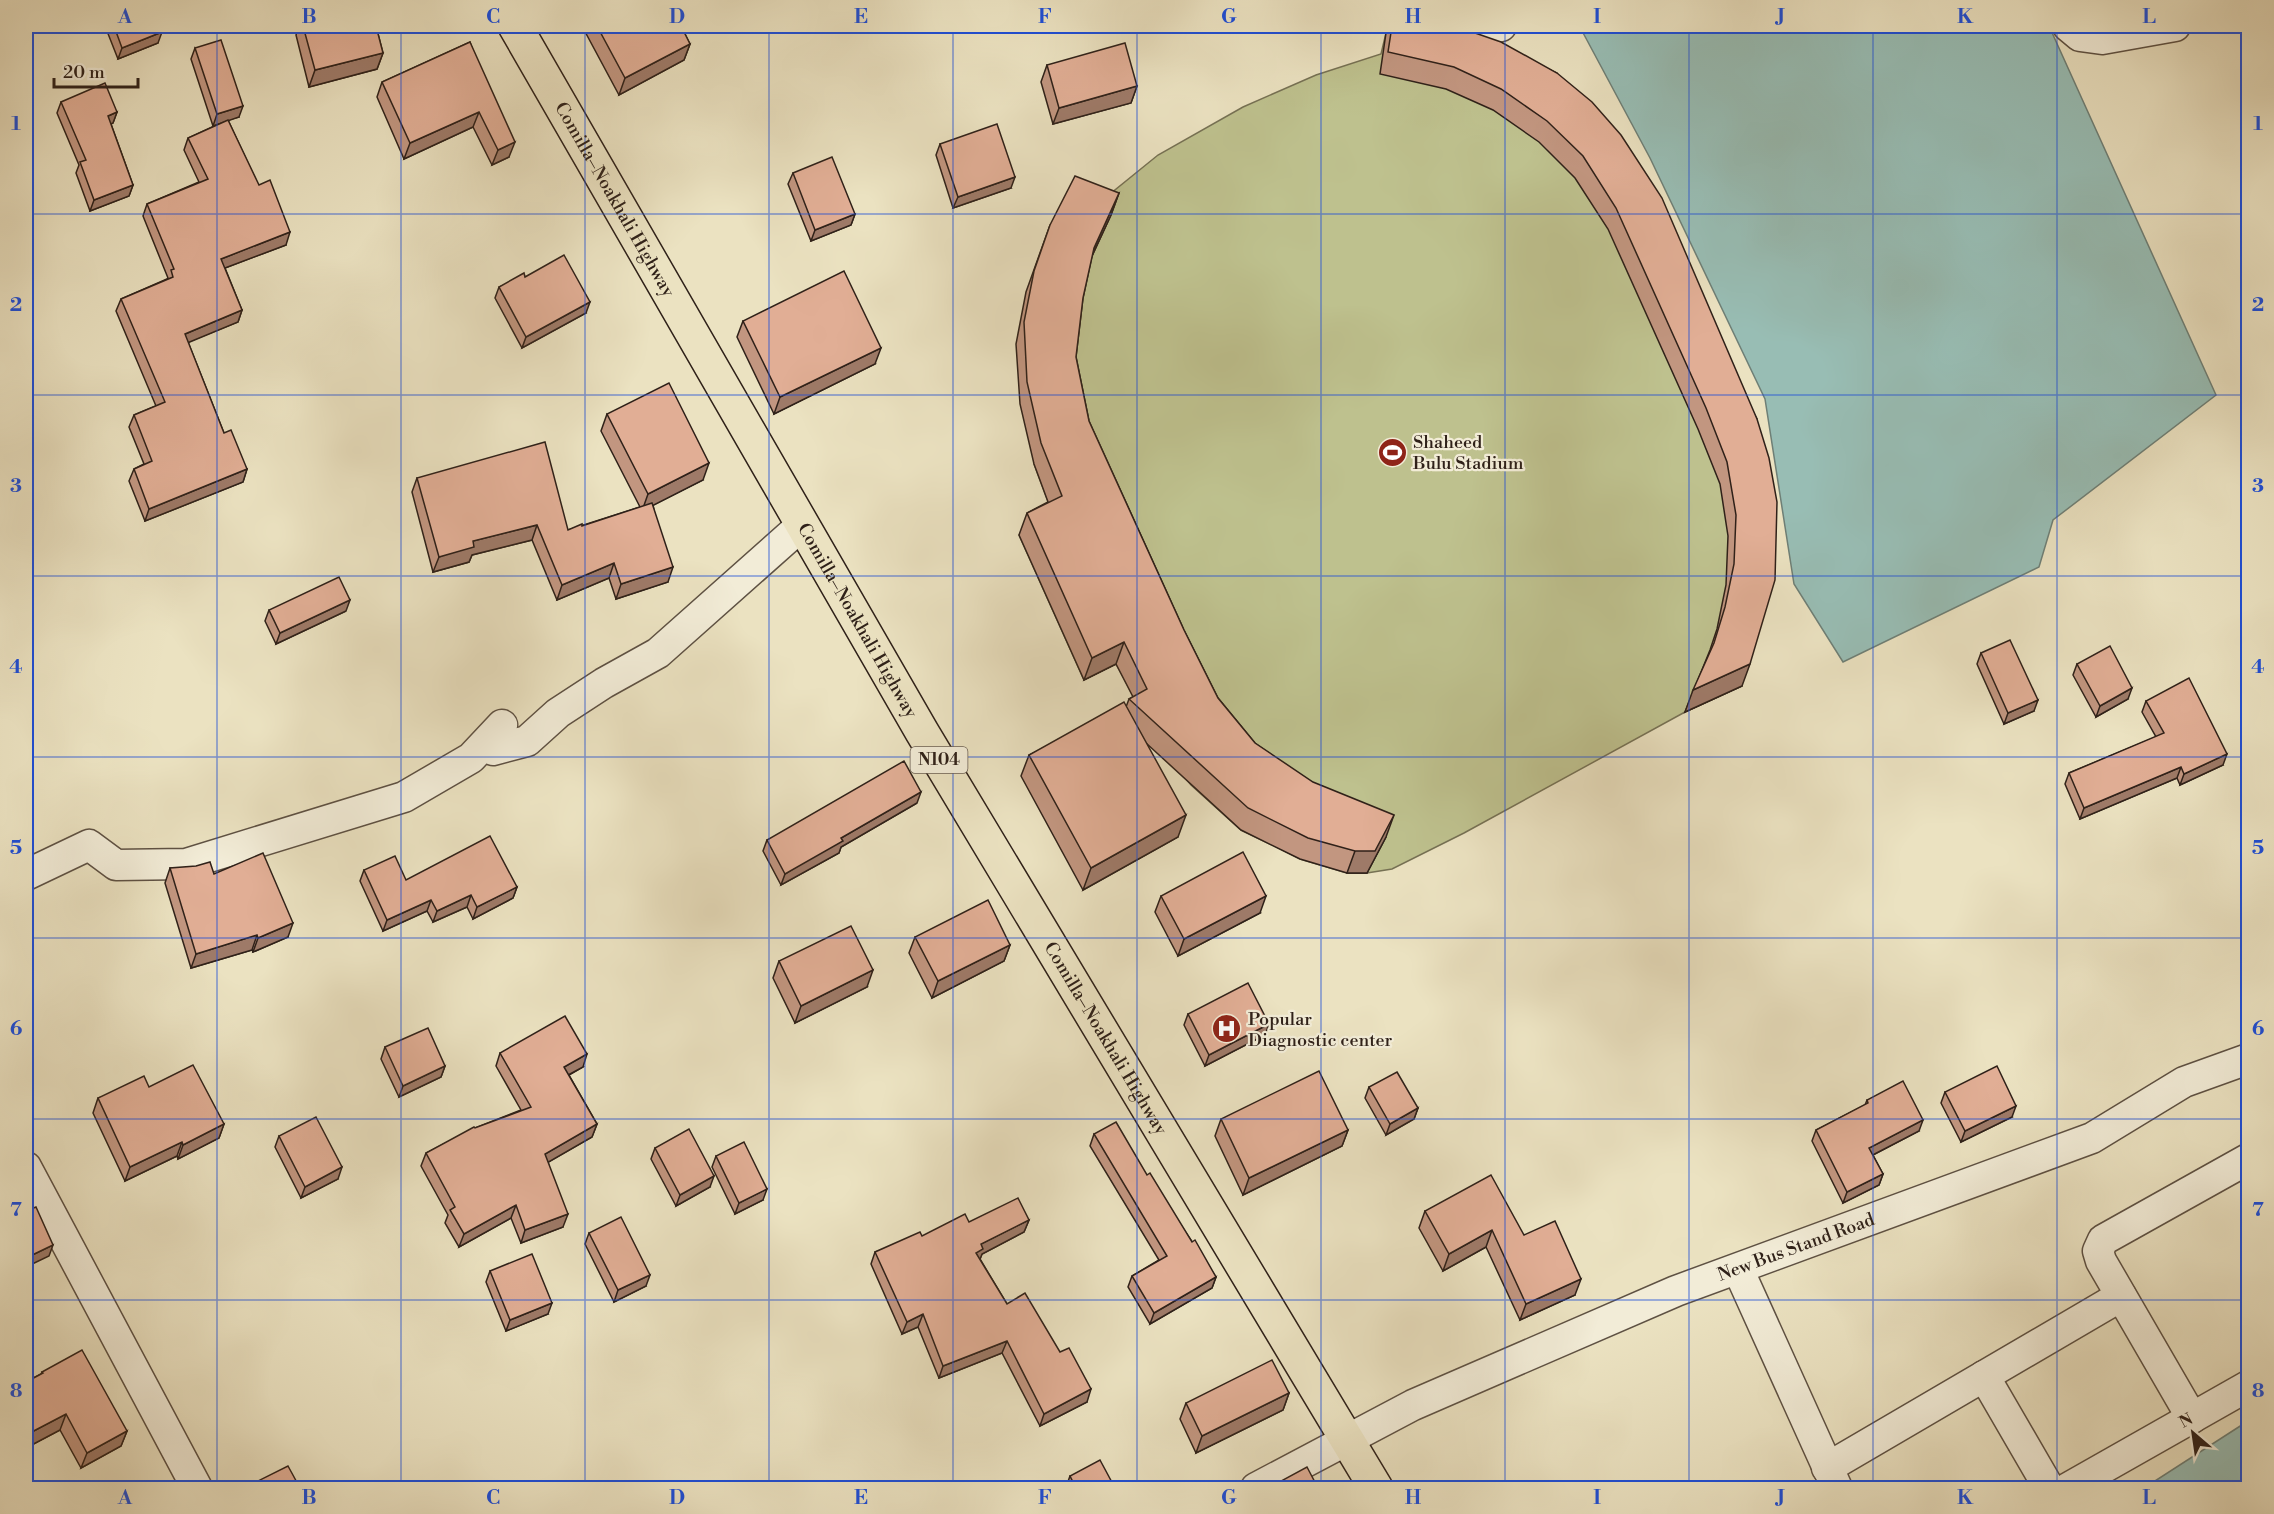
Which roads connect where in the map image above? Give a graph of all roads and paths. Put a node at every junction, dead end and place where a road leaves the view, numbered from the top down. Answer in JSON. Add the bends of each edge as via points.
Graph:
{"nodes":[{"id":1,"x":1469,"y":26,"type":"edge"},
{"id":2,"x":1501,"y":26,"type":"edge"},
{"id":3,"x":2068,"y":26,"type":"edge"},
{"id":4,"x":2175,"y":26,"type":"edge"},
{"id":5,"x":521,"y":27,"type":"edge"},
{"id":6,"x":802,"y":525,"type":"junction"},
{"id":7,"x":26,"y":875,"type":"edge"},
{"id":8,"x":2248,"y":1059,"type":"edge"},
{"id":9,"x":2248,"y":1161,"type":"edge"},
{"id":10,"x":26,"y":1167,"type":"edge"},
{"id":11,"x":1738,"y":1269,"type":"junction"},
{"id":12,"x":2121,"y":1296,"type":"junction"},
{"id":13,"x":1984,"y":1376,"type":"junction"},
{"id":14,"x":2248,"y":1386,"type":"edge"},
{"id":15,"x":2192,"y":1418,"type":"junction"},
{"id":16,"x":1346,"y":1439,"type":"junction"},
{"id":17,"x":1832,"y":1478,"type":"edge"},
{"id":18,"x":197,"y":1488,"type":"edge"},
{"id":19,"x":1256,"y":1488,"type":"edge"},
{"id":20,"x":1376,"y":1488,"type":"edge"},
{"id":21,"x":2049,"y":1488,"type":"edge"},
{"id":22,"x":2068,"y":1488,"type":"edge"}],
"edges":[{"from":1,"to":2,"type":"street","via":[[1481,31]]},
{"from":3,"to":4,"type":"street","via":[[2080,36],[2102,39]]},
{"from":5,"to":6,"type":"highway","name":"Comilla–Noakhali Highway","number":"N104"},
{"from":6,"to":7,"type":"street","via":[[658,653],[604,682],[558,713],[527,741],[493,750],[502,725],[471,758],[404,797],[186,864],[116,866],[89,845]]},
{"from":6,"to":16,"type":"highway","name":"Comilla–Noakhali Highway","number":"N104"},
{"from":8,"to":11,"type":"street","name":"New Bus Stand Road","via":[[2184,1082],[2092,1138]]},
{"from":9,"to":12,"type":"street","via":[[2103,1240],[2098,1251],[2101,1261]]},
{"from":10,"to":18,"type":"street"},
{"from":11,"to":16,"type":"street","name":"New Bus Stand Road","via":[[1676,1291]]},
{"from":11,"to":17,"type":"street"},
{"from":12,"to":13,"type":"street"},
{"from":12,"to":15,"type":"street"},
{"from":13,"to":17,"type":"street"},
{"from":13,"to":21,"type":"street"},
{"from":14,"to":15,"type":"street"},
{"from":15,"to":22,"type":"street"},
{"from":16,"to":19,"type":"street","name":"New Bus Stand Road"},
{"from":16,"to":20,"type":"highway","name":"Comilla–Noakhali Highway","number":"N104"}]}
